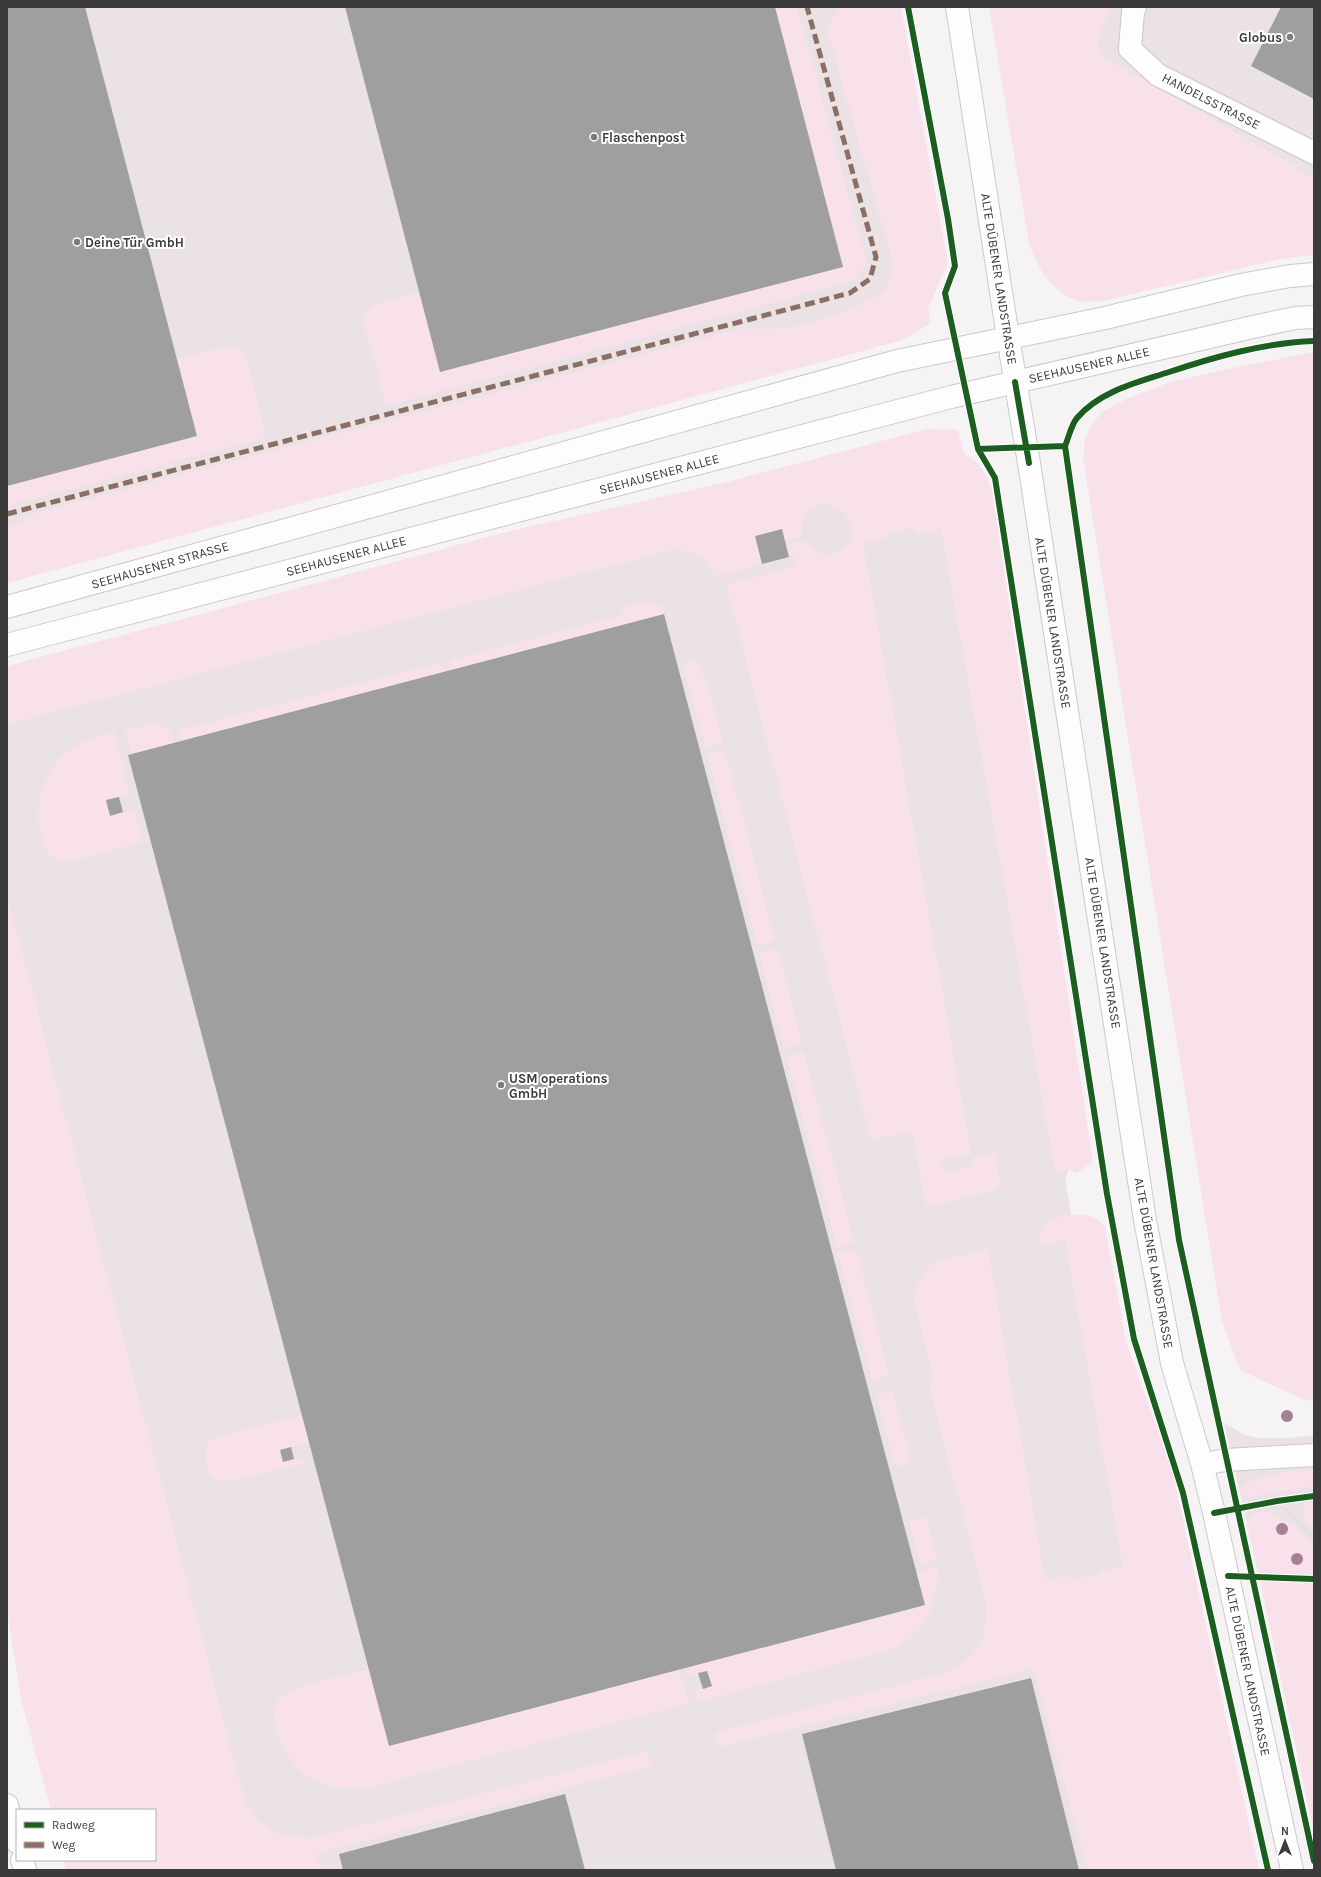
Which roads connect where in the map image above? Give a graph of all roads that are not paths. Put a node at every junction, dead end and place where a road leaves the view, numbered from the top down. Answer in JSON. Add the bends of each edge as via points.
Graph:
{"nodes":[{"id":1,"x":956,"y":7,"type":"edge"},
{"id":2,"x":1135,"y":7,"type":"edge"},
{"id":3,"x":1314,"y":153,"type":"edge"},
{"id":4,"x":1314,"y":274,"type":"edge"},
{"id":5,"x":1314,"y":316,"type":"edge"},
{"id":6,"x":1008,"y":337,"type":"junction"},
{"id":7,"x":1015,"y":382,"type":"junction"},
{"id":8,"x":7,"y":607,"type":"edge"},
{"id":9,"x":7,"y":645,"type":"edge"},
{"id":10,"x":1314,"y":1455,"type":"edge"},
{"id":11,"x":1202,"y":1464,"type":"junction"},
{"id":12,"x":7,"y":1805,"type":"edge"},
{"id":13,"x":16,"y":1838,"type":"edge"},
{"id":14,"x":1292,"y":1870,"type":"edge"}],
"edges":[{"from":1,"to":6,"type":"main road","name":"ALTE DÜBENER LANDSTRASSE"},
{"from":2,"to":3,"type":"main road","name":"HANDELSSTRASSE","via":[[1130,49],[1158,75]]},
{"from":4,"to":6,"type":"main road","via":[[1241,285],[1105,318]]},
{"from":5,"to":7,"type":"main road","name":"SEEHAUSENER ALLEE","via":[[1253,327]]},
{"from":6,"to":7,"type":"main road","name":"ALTE DÜBENER LANDSTRASSE"},
{"from":6,"to":8,"type":"main road","name":"SEEHAUSENER STRASSE","via":[[890,363]]},
{"from":7,"to":9,"type":"main road","name":"SEEHAUSENER ALLEE"},
{"from":7,"to":11,"type":"main road","name":"ALTE DÜBENER LANDSTRASSE","via":[[1145,1220],[1172,1363]]},
{"from":10,"to":11,"type":"main road","via":[[1226,1460]]},
{"from":11,"to":14,"type":"main road","name":"ALTE DÜBENER LANDSTRASSE"},
{"from":12,"to":13,"type":"main road"}]}
